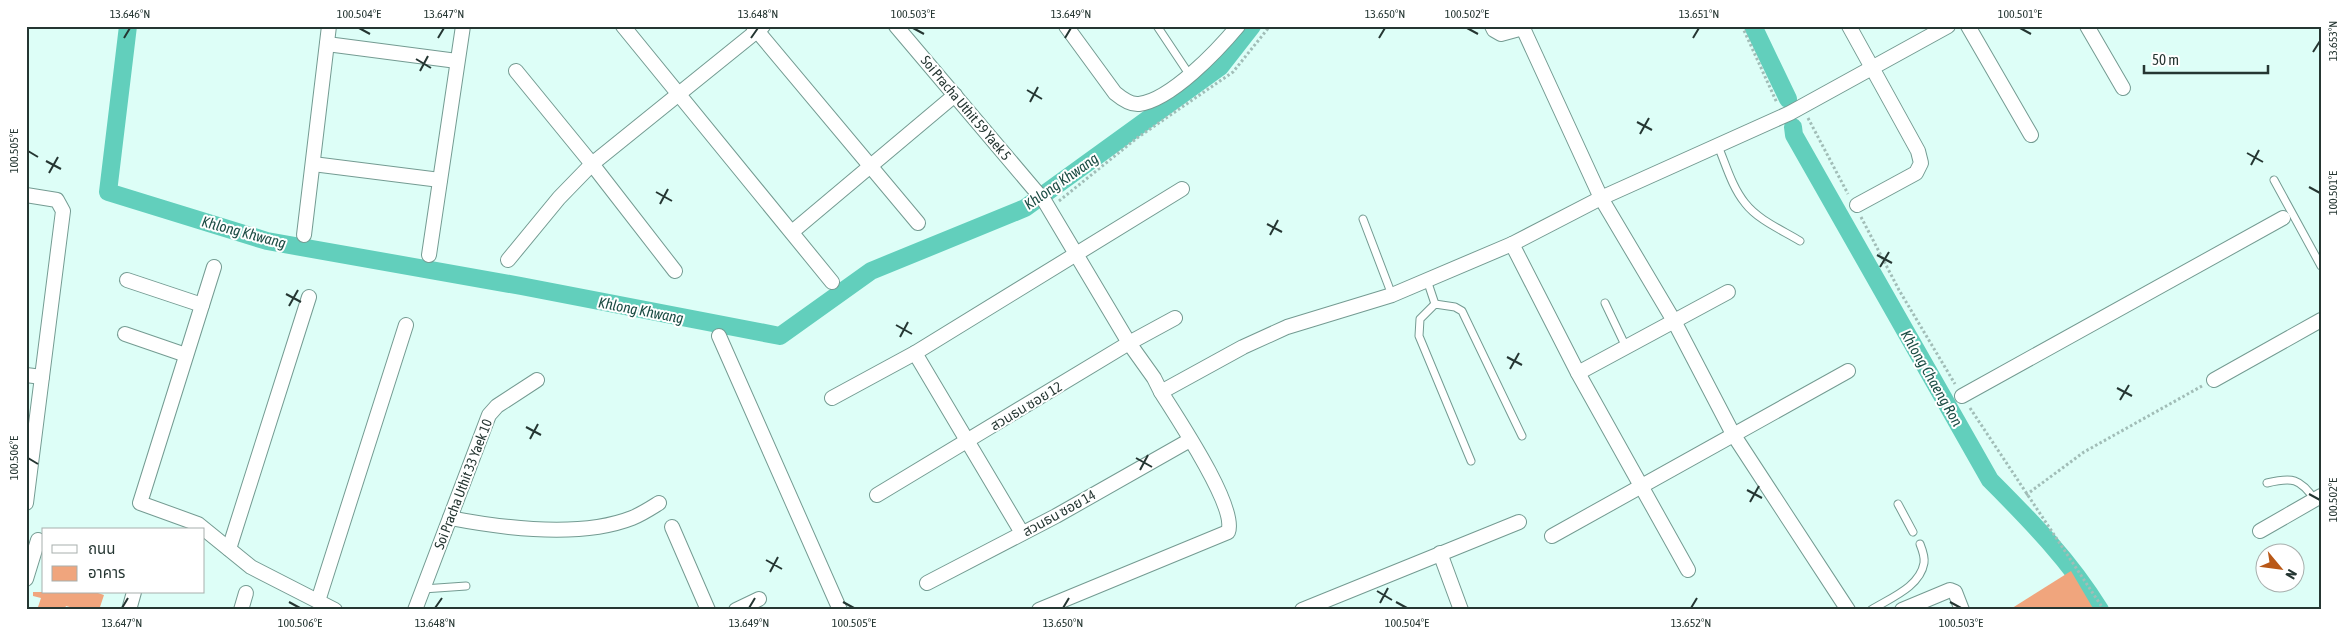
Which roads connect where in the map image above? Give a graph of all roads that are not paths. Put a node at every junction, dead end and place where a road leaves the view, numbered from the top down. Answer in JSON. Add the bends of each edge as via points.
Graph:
{"nodes":[{"id":1,"x":329,"y":26,"type":"edge"},
{"id":2,"x":463,"y":26,"type":"edge"},
{"id":3,"x":623,"y":26,"type":"edge"},
{"id":4,"x":896,"y":26,"type":"edge"},
{"id":5,"x":1066,"y":26,"type":"edge"},
{"id":6,"x":1157,"y":26,"type":"edge"},
{"id":7,"x":1238,"y":26,"type":"edge"},
{"id":8,"x":1492,"y":26,"type":"edge"},
{"id":9,"x":1850,"y":26,"type":"edge"},
{"id":10,"x":1948,"y":26,"type":"edge"},
{"id":11,"x":1968,"y":26,"type":"edge"},
{"id":12,"x":2086,"y":26,"type":"edge"},
{"id":13,"x":1522,"y":27,"type":"edge"},
{"id":14,"x":757,"y":28,"type":"edge"},
{"id":15,"x":327,"y":44,"type":"junction"},
{"id":16,"x":457,"y":61,"type":"junction"},
{"id":17,"x":1873,"y":67,"type":"junction"},
{"id":18,"x":516,"y":71,"type":"dead end"},
{"id":19,"x":1189,"y":74,"type":"junction"},
{"id":20,"x":2123,"y":88,"type":"dead end"},
{"id":21,"x":679,"y":94,"type":"junction"},
{"id":22,"x":955,"y":95,"type":"junction"},
{"id":23,"x":2031,"y":135,"type":"dead end"},
{"id":24,"x":1718,"y":146,"type":"junction"},
{"id":25,"x":313,"y":164,"type":"junction"},
{"id":26,"x":592,"y":164,"type":"junction"},
{"id":27,"x":870,"y":166,"type":"junction"},
{"id":28,"x":440,"y":180,"type":"junction"},
{"id":29,"x":2274,"y":180,"type":"dead end"},
{"id":30,"x":1182,"y":189,"type":"dead end"},
{"id":31,"x":26,"y":196,"type":"edge"},
{"id":32,"x":1600,"y":198,"type":"junction"},
{"id":33,"x":1856,"y":206,"type":"road end"},
{"id":34,"x":2283,"y":218,"type":"dead end"},
{"id":35,"x":1363,"y":219,"type":"dead end"},
{"id":36,"x":918,"y":223,"type":"dead end"},
{"id":37,"x":792,"y":232,"type":"junction"},
{"id":38,"x":304,"y":236,"type":"dead end"},
{"id":39,"x":1800,"y":241,"type":"dead end"},
{"id":40,"x":1512,"y":244,"type":"junction"},
{"id":41,"x":429,"y":254,"type":"dead end"},
{"id":42,"x":1076,"y":254,"type":"junction"},
{"id":43,"x":508,"y":260,"type":"dead end"},
{"id":44,"x":2321,"y":266,"type":"edge"},
{"id":45,"x":214,"y":267,"type":"dead end"},
{"id":46,"x":675,"y":271,"type":"dead end"},
{"id":47,"x":127,"y":280,"type":"dead end"},
{"id":48,"x":1427,"y":280,"type":"junction"},
{"id":49,"x":832,"y":282,"type":"dead end"},
{"id":50,"x":1728,"y":292,"type":"dead end"},
{"id":51,"x":1392,"y":295,"type":"junction"},
{"id":52,"x":309,"y":297,"type":"dead end"},
{"id":53,"x":202,"y":304,"type":"junction"},
{"id":54,"x":1435,"y":304,"type":"junction"},
{"id":55,"x":1605,"y":304,"type":"dead end"},
{"id":56,"x":1175,"y":318,"type":"dead end"},
{"id":57,"x":2321,"y":320,"type":"edge"},
{"id":58,"x":1674,"y":321,"type":"junction"},
{"id":59,"x":406,"y":325,"type":"dead end"},
{"id":60,"x":125,"y":334,"type":"dead end"},
{"id":61,"x":719,"y":336,"type":"dead end"},
{"id":62,"x":1129,"y":343,"type":"junction"},
{"id":63,"x":1626,"y":347,"type":"junction"},
{"id":64,"x":915,"y":354,"type":"junction"},
{"id":65,"x":186,"y":355,"type":"junction"},
{"id":66,"x":1848,"y":371,"type":"dead end"},
{"id":67,"x":1578,"y":373,"type":"junction"},
{"id":68,"x":26,"y":375,"type":"edge"},
{"id":69,"x":42,"y":377,"type":"junction"},
{"id":70,"x":537,"y":380,"type":"dead end"},
{"id":71,"x":2214,"y":380,"type":"road end"},
{"id":72,"x":1161,"y":392,"type":"junction"},
{"id":73,"x":1962,"y":396,"type":"road end"},
{"id":74,"x":832,"y":398,"type":"dead end"},
{"id":75,"x":1733,"y":434,"type":"junction"},
{"id":76,"x":1522,"y":436,"type":"dead end"},
{"id":77,"x":1190,"y":440,"type":"junction"},
{"id":78,"x":966,"y":442,"type":"junction"},
{"id":79,"x":1471,"y":461,"type":"dead end"},
{"id":80,"x":2267,"y":483,"type":"dead end"},
{"id":81,"x":1641,"y":486,"type":"junction"},
{"id":82,"x":877,"y":495,"type":"dead end"},
{"id":83,"x":2318,"y":498,"type":"edge"},
{"id":84,"x":26,"y":503,"type":"edge"},
{"id":85,"x":659,"y":503,"type":"dead end"},
{"id":86,"x":1898,"y":504,"type":"dead end"},
{"id":87,"x":450,"y":518,"type":"junction"},
{"id":88,"x":1519,"y":522,"type":"dead end"},
{"id":89,"x":672,"y":527,"type":"dead end"},
{"id":90,"x":203,"y":528,"type":"edge"},
{"id":91,"x":205,"y":530,"type":"edge"},
{"id":92,"x":2260,"y":531,"type":"dead end"},
{"id":93,"x":1913,"y":532,"type":"dead end"},
{"id":94,"x":1022,"y":533,"type":"junction"},
{"id":95,"x":1552,"y":536,"type":"dead end"},
{"id":96,"x":38,"y":540,"type":"dead end"},
{"id":97,"x":1920,"y":544,"type":"dead end"},
{"id":98,"x":229,"y":549,"type":"junction"},
{"id":99,"x":1440,"y":553,"type":"junction"},
{"id":100,"x":1688,"y":570,"type":"dead end"},
{"id":101,"x":26,"y":579,"type":"edge"},
{"id":102,"x":927,"y":583,"type":"dead end"},
{"id":103,"x":466,"y":586,"type":"dead end"},
{"id":104,"x":423,"y":589,"type":"junction"},
{"id":105,"x":133,"y":594,"type":"edge"},
{"id":106,"x":246,"y":594,"type":"dead end"},
{"id":107,"x":759,"y":599,"type":"dead end"},
{"id":108,"x":318,"y":601,"type":"junction"},
{"id":109,"x":129,"y":610,"type":"edge"},
{"id":110,"x":241,"y":610,"type":"edge"},
{"id":111,"x":335,"y":610,"type":"edge"},
{"id":112,"x":415,"y":610,"type":"edge"},
{"id":113,"x":708,"y":610,"type":"edge"},
{"id":114,"x":736,"y":610,"type":"edge"},
{"id":115,"x":840,"y":610,"type":"edge"},
{"id":116,"x":1039,"y":610,"type":"edge"},
{"id":117,"x":1302,"y":610,"type":"edge"},
{"id":118,"x":1461,"y":610,"type":"edge"},
{"id":119,"x":1848,"y":610,"type":"edge"},
{"id":120,"x":1871,"y":610,"type":"edge"},
{"id":121,"x":1902,"y":610,"type":"edge"},
{"id":122,"x":1962,"y":610,"type":"edge"}],
"edges":[{"from":1,"to":15,"type":"street"},
{"from":2,"to":16,"type":"street"},
{"from":3,"to":21,"type":"street"},
{"from":4,"to":22,"type":"street","name":"Soi Pracha Uthit 59 Yaek 5"},
{"from":5,"to":19,"type":"street","via":[[1115,93],[1131,103],[1139,104],[1159,96]]},
{"from":6,"to":19,"type":"lane"},
{"from":7,"to":19,"type":"street","via":[[1215,53]]},
{"from":8,"to":13,"type":"street","via":[[1501,34]]},
{"from":9,"to":17,"type":"street"},
{"from":10,"to":17,"type":"street"},
{"from":11,"to":23,"type":"street"},
{"from":12,"to":20,"type":"street"},
{"from":13,"to":32,"type":"street"},
{"from":14,"to":21,"type":"street"},
{"from":14,"to":27,"type":"street"},
{"from":15,"to":16,"type":"street"},
{"from":15,"to":25,"type":"street"},
{"from":16,"to":28,"type":"street"},
{"from":17,"to":24,"type":"street","via":[[1784,116]]},
{"from":17,"to":33,"type":"street","via":[[1918,151],[1921,163],[1916,174]]},
{"from":18,"to":26,"type":"street"},
{"from":21,"to":26,"type":"street"},
{"from":21,"to":37,"type":"street"},
{"from":22,"to":27,"type":"street"},
{"from":22,"to":42,"type":"street","name":"Soi Pracha Uthit 59 Yaek 5","via":[[1043,201]]},
{"from":24,"to":32,"type":"street"},
{"from":24,"to":39,"type":"lane","via":[[1746,204],[1762,218]]},
{"from":25,"to":28,"type":"street"},
{"from":25,"to":38,"type":"street"},
{"from":26,"to":43,"type":"street"},
{"from":26,"to":46,"type":"street"},
{"from":27,"to":36,"type":"street"},
{"from":27,"to":37,"type":"street"},
{"from":28,"to":41,"type":"street"},
{"from":29,"to":44,"type":"lane"},
{"from":30,"to":42,"type":"street"},
{"from":31,"to":69,"type":"street","via":[[57,200],[63,211]]},
{"from":32,"to":40,"type":"street"},
{"from":32,"to":58,"type":"street"},
{"from":34,"to":73,"type":"street"},
{"from":35,"to":51,"type":"lane"},
{"from":37,"to":49,"type":"street"},
{"from":40,"to":48,"type":"street"},
{"from":40,"to":67,"type":"street"},
{"from":42,"to":62,"type":"street","name":"Soi Pracha Uthit 59 Yaek 5"},
{"from":42,"to":64,"type":"street"},
{"from":45,"to":53,"type":"street"},
{"from":47,"to":53,"type":"street"},
{"from":48,"to":51,"type":"street"},
{"from":48,"to":54,"type":"lane"},
{"from":50,"to":58,"type":"street"},
{"from":51,"to":72,"type":"street","via":[[1287,328],[1242,347]]},
{"from":52,"to":98,"type":"street"},
{"from":53,"to":65,"type":"street"},
{"from":54,"to":76,"type":"lane","via":[[1462,311]]},
{"from":54,"to":79,"type":"lane","via":[[1420,319],[1419,336]]},
{"from":55,"to":63,"type":"lane"},
{"from":56,"to":62,"type":"street","name":"สวนธน ซอย 12"},
{"from":57,"to":71,"type":"street"},
{"from":58,"to":63,"type":"street"},
{"from":58,"to":75,"type":"street"},
{"from":59,"to":108,"type":"street"},
{"from":60,"to":65,"type":"street"},
{"from":61,"to":115,"type":"street"},
{"from":62,"to":72,"type":"street","name":"Soi Pracha Uthit 59 Yaek 5"},
{"from":62,"to":78,"type":"street","name":"สวนธน ซอย 12"},
{"from":63,"to":67,"type":"street"},
{"from":64,"to":74,"type":"street"},
{"from":64,"to":78,"type":"street"},
{"from":65,"to":90,"type":"street","via":[[140,503]]},
{"from":66,"to":75,"type":"street"},
{"from":67,"to":81,"type":"street"},
{"from":68,"to":69,"type":"street"},
{"from":69,"to":84,"type":"street"},
{"from":70,"to":87,"type":"street","name":"Soi Pracha Uthit 33 Yaek 10","via":[[488,415]]},
{"from":72,"to":77,"type":"street","name":"Soi Pracha Uthit 59 Yaek 5"},
{"from":75,"to":81,"type":"street"},
{"from":75,"to":119,"type":"street"},
{"from":77,"to":94,"type":"street","name":"สวนธน ซอย 14"},
{"from":77,"to":116,"type":"street","name":"Soi Pracha Uthit 59 Yaek 5","via":[[1208,470],[1229,517],[1227,534]]},
{"from":78,"to":82,"type":"street","name":"สวนธน ซอย 12"},
{"from":78,"to":94,"type":"street"},
{"from":80,"to":83,"type":"lane","via":[[2292,480],[2304,485]]},
{"from":81,"to":95,"type":"street"},
{"from":81,"to":100,"type":"street"},
{"from":83,"to":92,"type":"street"},
{"from":85,"to":87,"type":"street","via":[[632,518],[594,526],[538,529]]},
{"from":86,"to":93,"type":"lane"},
{"from":87,"to":104,"type":"street","name":"Soi Pracha Uthit 33 Yaek 10"},
{"from":88,"to":99,"type":"street"},
{"from":89,"to":113,"type":"street"},
{"from":91,"to":98,"type":"street"},
{"from":94,"to":102,"type":"street","name":"สวนธน ซอย 14"},
{"from":96,"to":101,"type":"street"},
{"from":97,"to":120,"type":"lane","via":[[1925,561],[1920,576]]},
{"from":98,"to":108,"type":"street","via":[[251,567]]},
{"from":99,"to":117,"type":"street"},
{"from":99,"to":118,"type":"street"},
{"from":103,"to":104,"type":"lane"},
{"from":104,"to":112,"type":"street","name":"Soi Pracha Uthit 33 Yaek 10"},
{"from":105,"to":109,"type":"street"},
{"from":106,"to":110,"type":"street"},
{"from":107,"to":114,"type":"street"},
{"from":108,"to":111,"type":"street"},
{"from":121,"to":122,"type":"street","via":[[1950,590],[1955,592]]}]}
